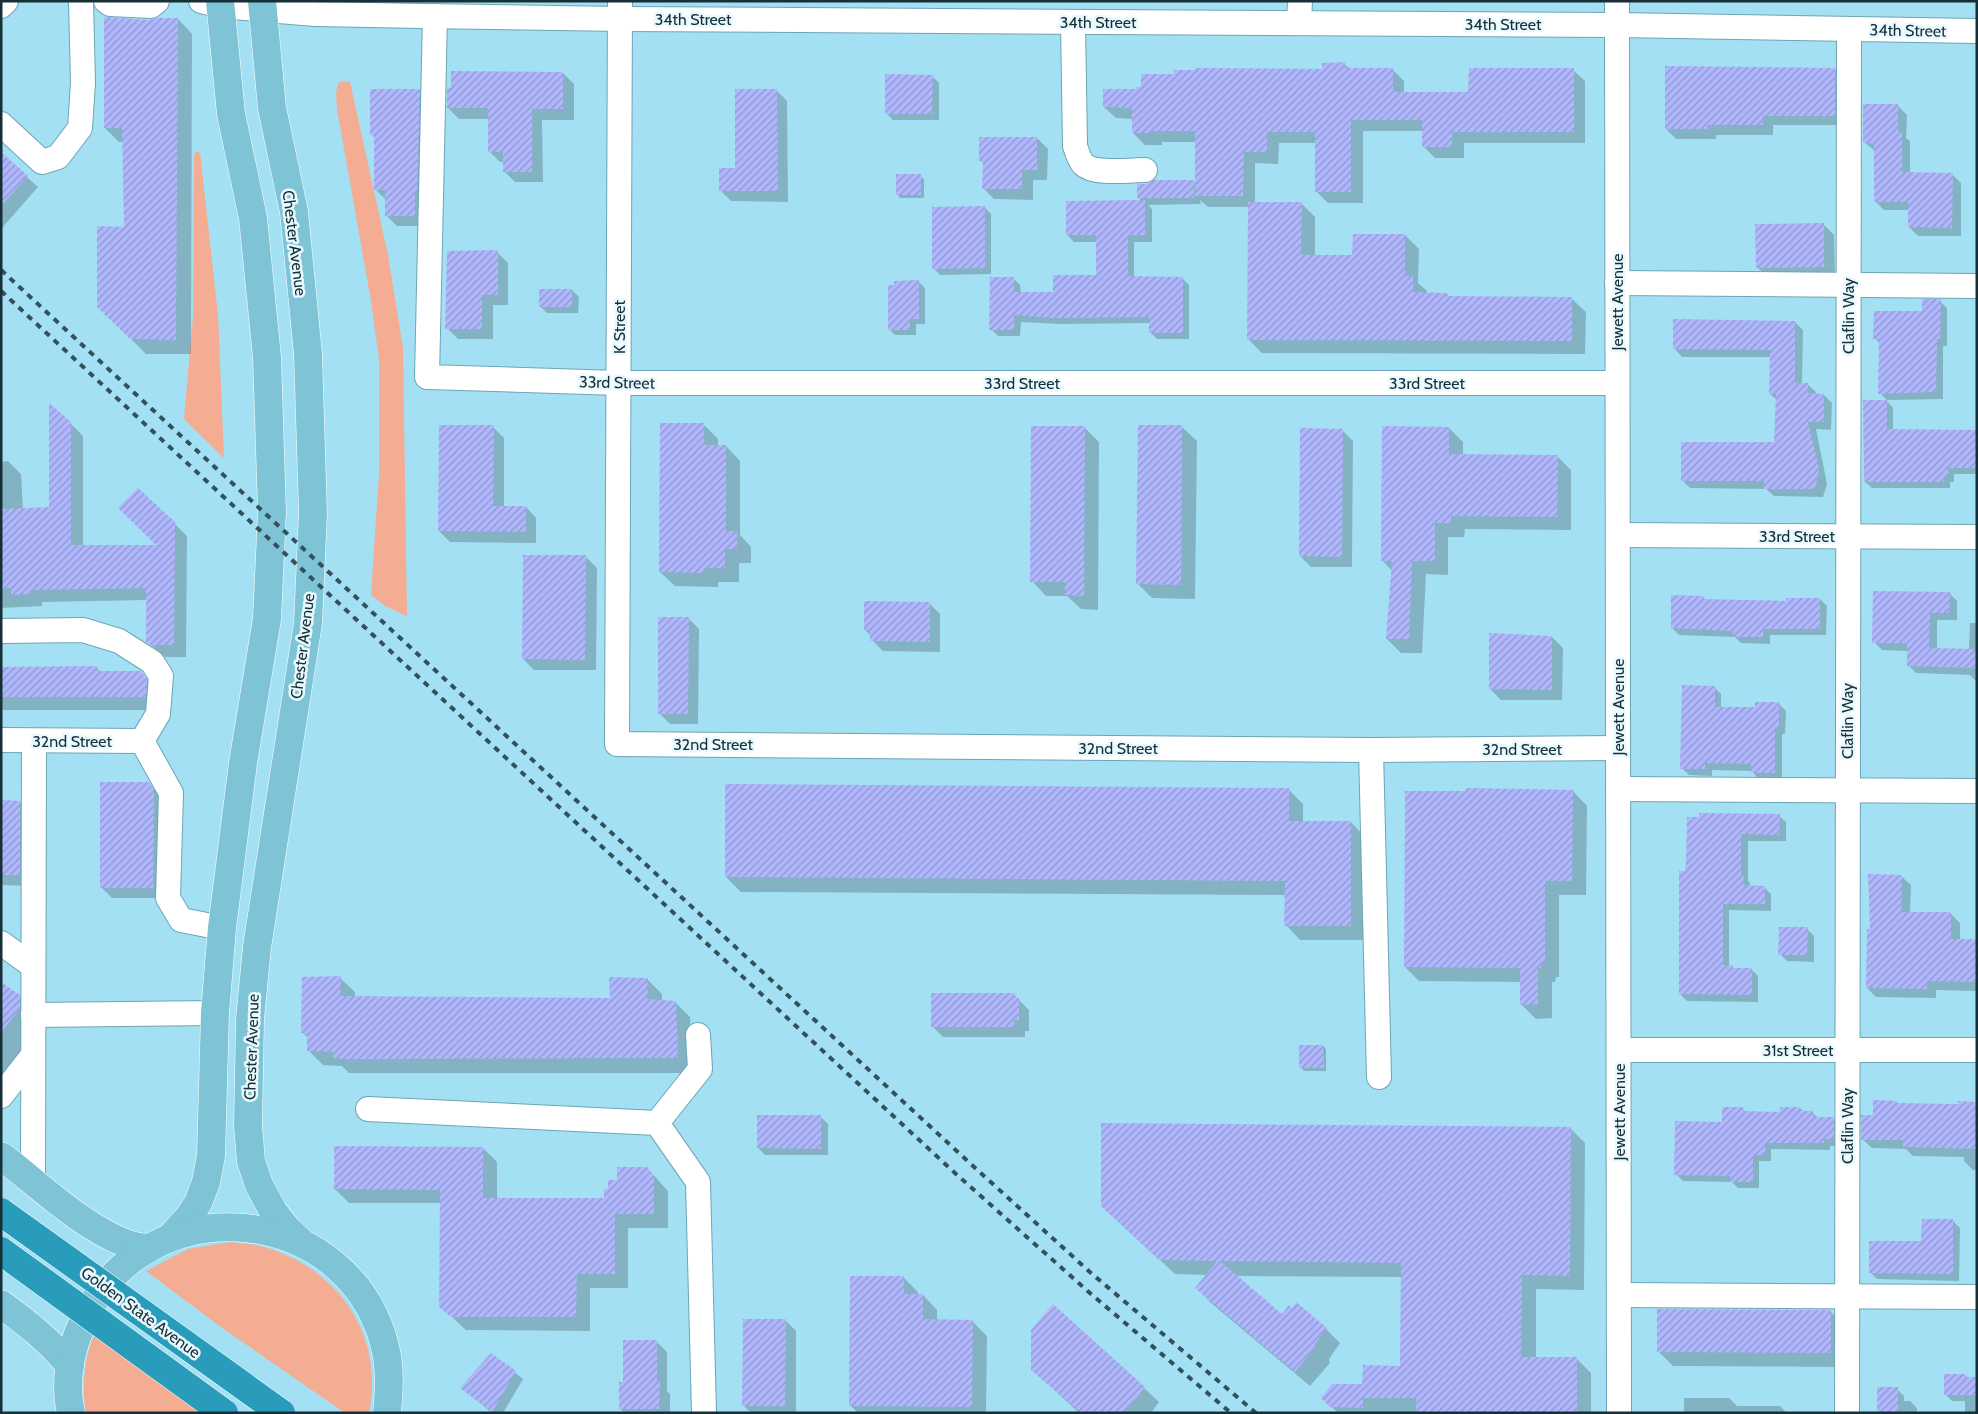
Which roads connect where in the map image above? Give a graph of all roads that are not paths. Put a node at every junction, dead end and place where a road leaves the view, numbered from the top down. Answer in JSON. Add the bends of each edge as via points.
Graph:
{"nodes":[{"id":1,"x":6,"y":1,"type":"edge"},
{"id":2,"x":81,"y":1,"type":"edge"},
{"id":3,"x":106,"y":1,"type":"edge"},
{"id":4,"x":157,"y":1,"type":"edge"},
{"id":5,"x":1618,"y":1,"type":"edge"},
{"id":6,"x":214,"y":3,"type":"edge"},
{"id":7,"x":1,"y":6,"type":"edge"},
{"id":8,"x":263,"y":6,"type":"edge"},
{"id":9,"x":388,"y":8,"type":"edge"},
{"id":10,"x":620,"y":10,"type":"edge"},
{"id":11,"x":427,"y":11,"type":"edge"},
{"id":12,"x":801,"y":11,"type":"edge"},
{"id":13,"x":982,"y":11,"type":"edge"},
{"id":14,"x":1300,"y":12,"type":"edge"},
{"id":15,"x":1072,"y":22,"type":"junction"},
{"id":16,"x":1617,"y":25,"type":"junction"},
{"id":17,"x":1849,"y":29,"type":"junction"},
{"id":18,"x":1977,"y":31,"type":"edge"},
{"id":19,"x":1,"y":124,"type":"edge"},
{"id":20,"x":1145,"y":170,"type":"dead end"},
{"id":21,"x":1617,"y":283,"type":"junction"},
{"id":22,"x":1848,"y":285,"type":"junction"},
{"id":23,"x":1977,"y":286,"type":"edge"},
{"id":24,"x":619,"y":383,"type":"junction"},
{"id":25,"x":1617,"y":383,"type":"junction"},
{"id":26,"x":1618,"y":535,"type":"junction"},
{"id":27,"x":1847,"y":536,"type":"junction"},
{"id":28,"x":1977,"y":537,"type":"edge"},
{"id":29,"x":1,"y":632,"type":"edge"},
{"id":30,"x":1,"y":740,"type":"edge"},
{"id":31,"x":34,"y":741,"type":"junction"},
{"id":32,"x":142,"y":741,"type":"junction"},
{"id":33,"x":617,"y":744,"type":"joint"},
{"id":34,"x":1618,"y":748,"type":"junction"},
{"id":35,"x":1371,"y":750,"type":"junction"},
{"id":36,"x":1618,"y":788,"type":"junction"},
{"id":37,"x":1847,"y":790,"type":"junction"},
{"id":38,"x":1977,"y":791,"type":"edge"},
{"id":39,"x":222,"y":928,"type":"junction"},
{"id":40,"x":1,"y":943,"type":"edge"},
{"id":41,"x":33,"y":966,"type":"junction"},
{"id":42,"x":215,"y":1013,"type":"junction"},
{"id":43,"x":33,"y":1015,"type":"junction"},
{"id":44,"x":698,"y":1034,"type":"dead end"},
{"id":45,"x":1619,"y":1050,"type":"junction"},
{"id":46,"x":1848,"y":1050,"type":"junction"},
{"id":47,"x":1977,"y":1050,"type":"edge"},
{"id":48,"x":33,"y":1055,"type":"junction"},
{"id":49,"x":1379,"y":1078,"type":"dead end"},
{"id":50,"x":1,"y":1096,"type":"edge"},
{"id":51,"x":368,"y":1109,"type":"dead end"},
{"id":52,"x":657,"y":1123,"type":"junction"},
{"id":53,"x":1,"y":1156,"type":"edge"},
{"id":54,"x":33,"y":1180,"type":"junction"},
{"id":55,"x":1,"y":1212,"type":"edge"},
{"id":56,"x":159,"y":1243,"type":"junction"},
{"id":57,"x":304,"y":1244,"type":"junction"},
{"id":58,"x":1,"y":1251,"type":"edge"},
{"id":59,"x":1619,"y":1295,"type":"junction"},
{"id":60,"x":1848,"y":1297,"type":"junction"},
{"id":61,"x":1977,"y":1297,"type":"edge"},
{"id":62,"x":1,"y":1304,"type":"edge"},
{"id":63,"x":70,"y":1366,"type":"junction"},
{"id":64,"x":389,"y":1400,"type":"edge"},
{"id":65,"x":69,"y":1411,"type":"edge"},
{"id":66,"x":224,"y":1413,"type":"edge"},
{"id":67,"x":281,"y":1413,"type":"edge"},
{"id":68,"x":409,"y":1413,"type":"edge"},
{"id":69,"x":704,"y":1413,"type":"edge"},
{"id":70,"x":1619,"y":1413,"type":"edge"},
{"id":71,"x":1848,"y":1413,"type":"edge"}],
"edges":[{"from":1,"to":7,"type":"street"},
{"from":2,"to":19,"type":"street","via":[[83,83],[80,128],[58,157],[42,162]]},
{"from":3,"to":4,"type":"street","via":[[110,4],[151,6]]},
{"from":5,"to":16,"type":"street","name":"Jewett Avenue"},
{"from":6,"to":8,"type":"street","name":"34th Street"},
{"from":6,"to":39,"type":"main road","via":[[231,114],[253,218],[266,339],[272,512],[267,619],[243,763]]},
{"from":8,"to":9,"type":"street","name":"34th Street","via":[[315,14]]},
{"from":8,"to":57,"type":"main road","name":"Chester Avenue","via":[[272,108],[294,212],[308,354],[313,513],[308,624],[257,947],[250,1018],[248,1126],[259,1186],[273,1211]]},
{"from":9,"to":11,"type":"street","name":"34th Street"},
{"from":10,"to":11,"type":"street","name":"34th Street"},
{"from":10,"to":12,"type":"street","name":"34th Street"},
{"from":10,"to":24,"type":"street","name":"K Street"},
{"from":11,"to":24,"type":"street","name":"33rd Street","via":[[427,377]]},
{"from":12,"to":13,"type":"street","name":"34th Street"},
{"from":13,"to":15,"type":"street","name":"34th Street"},
{"from":14,"to":15,"type":"street","name":"34th Street"},
{"from":14,"to":16,"type":"street","name":"34th Street"},
{"from":15,"to":20,"type":"street","via":[[1075,146],[1078,156],[1091,170]]},
{"from":16,"to":17,"type":"street","name":"34th Street"},
{"from":16,"to":21,"type":"street","name":"Jewett Avenue"},
{"from":17,"to":18,"type":"street","name":"34th Street"},
{"from":17,"to":22,"type":"street","name":"Claflin Way"},
{"from":21,"to":22,"type":"street"},
{"from":21,"to":25,"type":"street","name":"Jewett Avenue"},
{"from":22,"to":23,"type":"street"},
{"from":22,"to":27,"type":"street","name":"Claflin Way"},
{"from":24,"to":25,"type":"street","name":"33rd Street"},
{"from":24,"to":33,"type":"street","name":"K Street"},
{"from":25,"to":26,"type":"street","name":"Jewett Avenue"},
{"from":26,"to":27,"type":"street","name":"33rd Street"},
{"from":26,"to":34,"type":"street","name":"Jewett Avenue"},
{"from":27,"to":28,"type":"street","name":"33rd Street"},
{"from":27,"to":37,"type":"street","name":"Claflin Way"},
{"from":29,"to":32,"type":"street","via":[[83,630],[118,641],[152,662],[160,676],[158,714]]},
{"from":30,"to":31,"type":"street","name":"32nd Street"},
{"from":31,"to":32,"type":"street","name":"32nd Street"},
{"from":31,"to":41,"type":"street"},
{"from":32,"to":39,"type":"street","via":[[171,793],[168,898],[181,920]]},
{"from":33,"to":35,"type":"street","name":"32nd Street"},
{"from":34,"to":35,"type":"street","name":"32nd Street"},
{"from":34,"to":36,"type":"street","name":"Jewett Avenue"},
{"from":35,"to":49,"type":"street"},
{"from":36,"to":37,"type":"street"},
{"from":36,"to":45,"type":"street","name":"Jewett Avenue"},
{"from":37,"to":38,"type":"street"},
{"from":37,"to":46,"type":"street","name":"Claflin Way"},
{"from":39,"to":42,"type":"main road"},
{"from":40,"to":41,"type":"street"},
{"from":41,"to":43,"type":"street"},
{"from":42,"to":43,"type":"street"},
{"from":42,"to":56,"type":"main road","via":[[211,1156],[206,1182],[189,1217]]},
{"from":43,"to":48,"type":"street"},
{"from":44,"to":52,"type":"street","via":[[700,1069]]},
{"from":45,"to":46,"type":"street","name":"31st Street"},
{"from":45,"to":59,"type":"street","name":"Jewett Avenue"},
{"from":46,"to":47,"type":"street","name":"31st Street"},
{"from":46,"to":60,"type":"street","name":"Claflin Way"},
{"from":48,"to":50,"type":"street"},
{"from":48,"to":54,"type":"street"},
{"from":51,"to":52,"type":"street"},
{"from":52,"to":69,"type":"street","via":[[698,1182]]},
{"from":53,"to":54,"type":"main road"},
{"from":54,"to":56,"type":"main road","via":[[83,1220],[110,1236],[127,1244]]},
{"from":55,"to":67,"type":"highway","name":"Golden State Avenue","bridge":true},
{"from":56,"to":57,"type":"main road","via":[[203,1228],[238,1226],[271,1232]]},
{"from":56,"to":63,"type":"main road","via":[[124,1265],[98,1294],[76,1337]]},
{"from":57,"to":64,"type":"main road","via":[[333,1265],[363,1298],[385,1348]]},
{"from":58,"to":66,"type":"highway","name":"Golden State Avenue","bridge":true},
{"from":59,"to":60,"type":"street"},
{"from":59,"to":70,"type":"street","name":"Jewett Avenue"},
{"from":60,"to":61,"type":"street"},
{"from":60,"to":71,"type":"street","name":"Claflin Way"},
{"from":62,"to":63,"type":"main road","via":[[40,1333]]},
{"from":63,"to":65,"type":"main road"},
{"from":64,"to":68,"type":"main road"}]}
